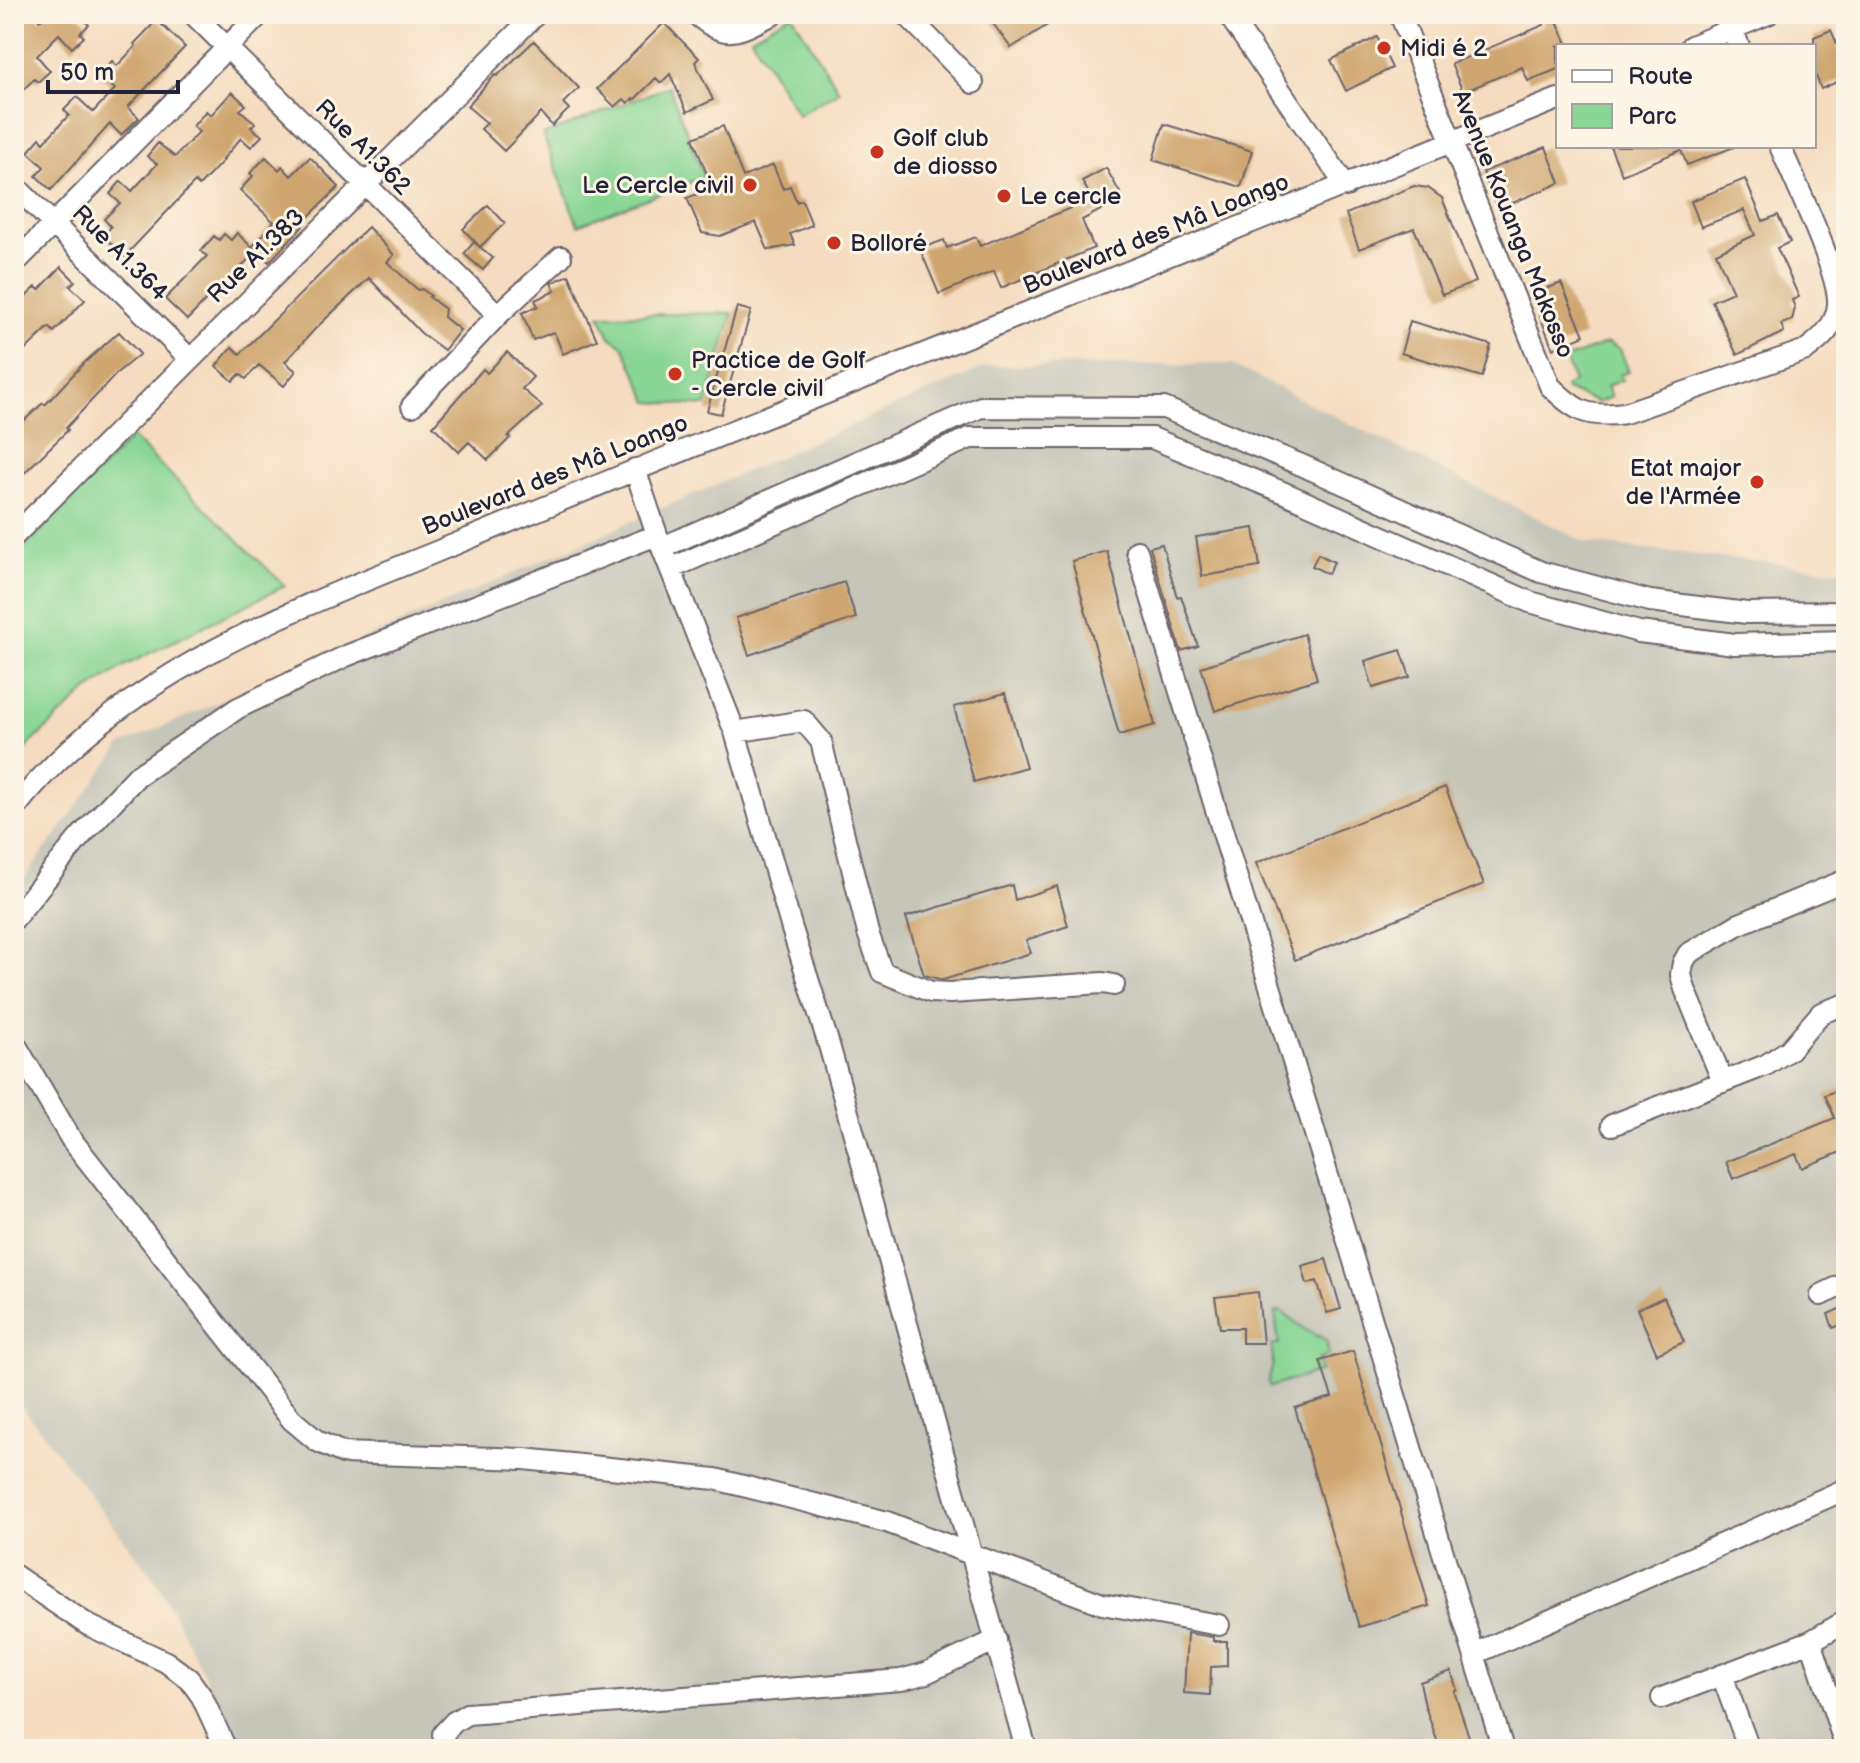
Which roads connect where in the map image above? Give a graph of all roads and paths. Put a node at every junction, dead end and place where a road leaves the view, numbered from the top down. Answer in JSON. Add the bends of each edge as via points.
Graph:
{"nodes":[{"id":1,"x":193,"y":14,"type":"edge"},
{"id":2,"x":260,"y":14,"type":"edge"},
{"id":3,"x":536,"y":14,"type":"edge"},
{"id":4,"x":696,"y":14,"type":"edge"},
{"id":5,"x":774,"y":14,"type":"edge"},
{"id":6,"x":906,"y":14,"type":"edge"},
{"id":7,"x":1228,"y":14,"type":"edge"},
{"id":8,"x":1400,"y":14,"type":"edge"},
{"id":9,"x":1768,"y":14,"type":"edge"},
{"id":10,"x":1732,"y":30,"type":"edge"},
{"id":11,"x":1696,"y":44,"type":"edge"},
{"id":12,"x":226,"y":47,"type":"junction"},
{"id":13,"x":973,"y":83,"type":"dead end"},
{"id":14,"x":1556,"y":100,"type":"edge"},
{"id":15,"x":1452,"y":142,"type":"junction"},
{"id":16,"x":1781,"y":148,"type":"edge"},
{"id":17,"x":14,"y":185,"type":"edge"},
{"id":18,"x":365,"y":185,"type":"junction"},
{"id":19,"x":1346,"y":186,"type":"junction"},
{"id":20,"x":54,"y":225,"type":"junction"},
{"id":21,"x":561,"y":257,"type":"dead end"},
{"id":22,"x":14,"y":264,"type":"edge"},
{"id":23,"x":498,"y":315,"type":"junction"},
{"id":24,"x":189,"y":358,"type":"junction"},
{"id":25,"x":412,"y":406,"type":"dead end"},
{"id":26,"x":635,"y":469,"type":"junction"},
{"id":27,"x":14,"y":536,"type":"edge"},
{"id":28,"x":660,"y":541,"type":"junction"},
{"id":29,"x":1137,"y":551,"type":"dead end"},
{"id":30,"x":672,"y":568,"type":"junction"},
{"id":31,"x":1846,"y":612,"type":"edge"},
{"id":32,"x":1846,"y":641,"type":"edge"},
{"id":33,"x":735,"y":732,"type":"junction"},
{"id":34,"x":14,"y":809,"type":"edge"},
{"id":35,"x":1846,"y":880,"type":"edge"},
{"id":36,"x":14,"y":919,"type":"edge"},
{"id":37,"x":1114,"y":985,"type":"dead end"},
{"id":38,"x":1846,"y":1004,"type":"edge"},
{"id":39,"x":14,"y":1042,"type":"edge"},
{"id":40,"x":1723,"y":1082,"type":"junction"},
{"id":41,"x":1612,"y":1125,"type":"dead end"},
{"id":42,"x":1846,"y":1283,"type":"edge"},
{"id":43,"x":1821,"y":1295,"type":"dead end"},
{"id":44,"x":1846,"y":1489,"type":"edge"},
{"id":45,"x":973,"y":1555,"type":"junction"},
{"id":46,"x":14,"y":1575,"type":"edge"},
{"id":47,"x":1846,"y":1621,"type":"edge"},
{"id":48,"x":1219,"y":1625,"type":"dead end"},
{"id":49,"x":996,"y":1640,"type":"junction"},
{"id":50,"x":1811,"y":1641,"type":"junction"},
{"id":51,"x":1474,"y":1654,"type":"junction"},
{"id":52,"x":1722,"y":1675,"type":"junction"},
{"id":53,"x":1662,"y":1698,"type":"dead end"},
{"id":54,"x":1846,"y":1748,"type":"edge"},
{"id":55,"x":226,"y":1749,"type":"edge"},
{"id":56,"x":446,"y":1749,"type":"edge"},
{"id":57,"x":1026,"y":1749,"type":"edge"},
{"id":58,"x":1503,"y":1749,"type":"edge"},
{"id":59,"x":1749,"y":1749,"type":"edge"}],
"edges":[{"from":1,"to":12,"type":"street","name":"Rue A1.362"},
{"from":2,"to":12,"type":"street"},
{"from":3,"to":18,"type":"street","name":"Rue A1.383"},
{"from":4,"to":5,"type":"street","via":[[719,32],[733,33]]},
{"from":6,"to":13,"type":"street"},
{"from":7,"to":19,"type":"street"},
{"from":8,"to":15,"type":"street","name":"Avenue Kouanga Makosso"},
{"from":9,"to":10,"type":"street"},
{"from":10,"to":11,"type":"street"},
{"from":12,"to":18,"type":"street","name":"Rue A1.362"},
{"from":12,"to":20,"type":"street"},
{"from":14,"to":15,"type":"street","name":"Boulevard des Mâ Loango"},
{"from":15,"to":16,"type":"street","name":"Avenue Kouanga Makosso","via":[[1550,386],[1568,405],[1606,416],[1806,350],[1832,325],[1838,306],[1835,280]]},
{"from":15,"to":19,"type":"street","name":"Boulevard des Mâ Loango"},
{"from":17,"to":20,"type":"street","name":"Rue A1.364"},
{"from":18,"to":23,"type":"street","name":"Rue A1.362"},
{"from":18,"to":24,"type":"street","name":"Rue A1.383"},
{"from":19,"to":26,"type":"street","name":"Boulevard des Mâ Loango"},
{"from":20,"to":22,"type":"street"},
{"from":20,"to":24,"type":"street","name":"Rue A1.364"},
{"from":21,"to":23,"type":"street"},
{"from":23,"to":25,"type":"street"},
{"from":24,"to":27,"type":"street","name":"Rue A1.383"},
{"from":26,"to":28,"type":"street"},
{"from":26,"to":34,"type":"street","name":"Boulevard des Mâ Loango","via":[[186,664],[100,725]]},
{"from":28,"to":30,"type":"street"},
{"from":28,"to":31,"type":"street","via":[[981,407],[1164,408],[1541,572],[1650,601],[1747,613]]},
{"from":28,"to":36,"type":"street","via":[[346,656],[238,708],[137,776]]},
{"from":29,"to":51,"type":"street"},
{"from":30,"to":32,"type":"street","via":[[970,438],[1152,438],[1530,602],[1639,632],[1735,644]]},
{"from":30,"to":33,"type":"street"},
{"from":33,"to":37,"type":"street","via":[[804,721],[821,741],[882,972],[931,992]]},
{"from":33,"to":45,"type":"street"},
{"from":35,"to":40,"type":"street","via":[[1737,925],[1688,954],[1681,975]]},
{"from":38,"to":40,"type":"street","via":[[1821,1013],[1789,1050],[1766,1065]]},
{"from":39,"to":45,"type":"street","via":[[71,1139],[292,1420],[317,1441],[343,1453],[524,1459],[715,1479],[887,1522]]},
{"from":40,"to":41,"type":"street"},
{"from":42,"to":43,"type":"street"},
{"from":44,"to":51,"type":"street"},
{"from":45,"to":48,"type":"street","via":[[1102,1604]]},
{"from":45,"to":49,"type":"street"},
{"from":46,"to":55,"type":"street","via":[[88,1625],[166,1662],[189,1679]]},
{"from":47,"to":50,"type":"street"},
{"from":49,"to":56,"type":"street","via":[[901,1680],[467,1714],[443,1734]]},
{"from":49,"to":57,"type":"street"},
{"from":50,"to":52,"type":"street"},
{"from":50,"to":54,"type":"street"},
{"from":51,"to":58,"type":"street"},
{"from":52,"to":53,"type":"street"},
{"from":52,"to":59,"type":"street"}]}
